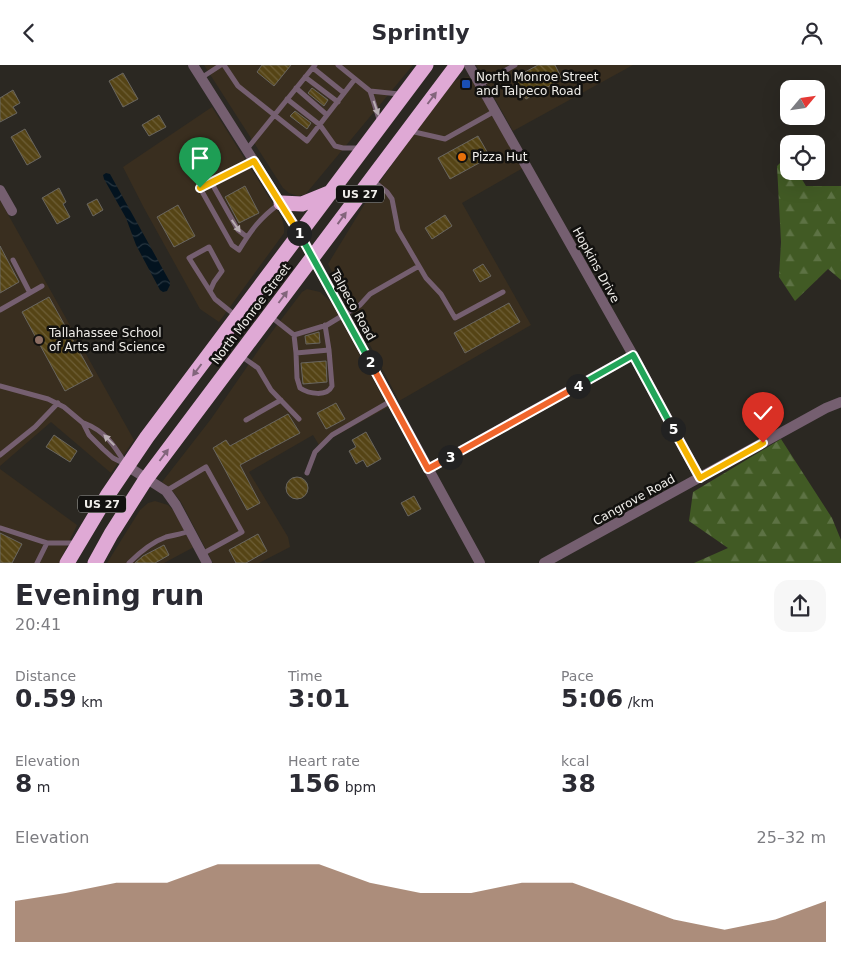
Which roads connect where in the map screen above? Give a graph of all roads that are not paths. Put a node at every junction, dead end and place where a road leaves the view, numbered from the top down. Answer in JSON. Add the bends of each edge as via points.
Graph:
{"nodes":[{"id":1,"x":193,"y":65,"type":"edge"},
{"id":2,"x":222,"y":65,"type":"edge"},
{"id":3,"x":340,"y":65,"type":"edge"},
{"id":4,"x":426,"y":65,"type":"edge"},
{"id":5,"x":457,"y":65,"type":"edge"},
{"id":6,"x":469,"y":65,"type":"edge"},
{"id":7,"x":514,"y":65,"type":"edge"},
{"id":8,"x":314,"y":66,"type":"edge"},
{"id":9,"x":306,"y":77,"type":"junction"},
{"id":10,"x":201,"y":78,"type":"junction"},
{"id":11,"x":355,"y":79,"type":"junction"},
{"id":12,"x":481,"y":84,"type":"junction"},
{"id":13,"x":296,"y":89,"type":"junction"},
{"id":14,"x":370,"y":91,"type":"junction"},
{"id":15,"x":344,"y":93,"type":"junction"},
{"id":16,"x":403,"y":95,"type":"junction"},
{"id":17,"x":288,"y":99,"type":"junction"},
{"id":18,"x":338,"y":102,"type":"junction"},
{"id":19,"x":496,"y":111,"type":"junction"},
{"id":20,"x":274,"y":115,"type":"junction"},
{"id":21,"x":328,"y":115,"type":"junction"},
{"id":22,"x":320,"y":125,"type":"junction"},
{"id":23,"x":381,"y":125,"type":"junction"},
{"id":24,"x":407,"y":130,"type":"junction"},
{"id":25,"x":363,"y":148,"type":"junction"},
{"id":26,"x":246,"y":149,"type":"junction"},
{"id":27,"x":254,"y":161,"type":"junction"},
{"id":28,"x":371,"y":179,"type":"junction"},
{"id":29,"x":211,"y":182,"type":"junction"},
{"id":30,"x":0,"y":189,"type":"edge"},
{"id":31,"x":330,"y":193,"type":"junction"},
{"id":32,"x":281,"y":203,"type":"junction"},
{"id":33,"x":12,"y":211,"type":"dead end"},
{"id":34,"x":300,"y":234,"type":"junction"},
{"id":35,"x":247,"y":237,"type":"junction"},
{"id":36,"x":313,"y":258,"type":"junction"},
{"id":37,"x":13,"y":260,"type":"dead end"},
{"id":38,"x":419,"y":266,"type":"junction"},
{"id":39,"x":42,"y":286,"type":"dead end"},
{"id":40,"x":210,"y":291,"type":"junction"},
{"id":41,"x":503,"y":292,"type":"dead end"},
{"id":42,"x":30,"y":293,"type":"junction"},
{"id":43,"x":0,"y":310,"type":"edge"},
{"id":44,"x":344,"y":314,"type":"junction"},
{"id":45,"x":269,"y":315,"type":"junction"},
{"id":46,"x":237,"y":317,"type":"junction"},
{"id":47,"x":325,"y":325,"type":"junction"},
{"id":48,"x":294,"y":335,"type":"junction"},
{"id":49,"x":329,"y":350,"type":"junction"},
{"id":50,"x":296,"y":353,"type":"junction"},
{"id":51,"x":240,"y":355,"type":"junction"},
{"id":52,"x":633,"y":355,"type":"junction"},
{"id":53,"x":0,"y":387,"type":"edge"},
{"id":54,"x":281,"y":401,"type":"junction"},
{"id":55,"x":391,"y":401,"type":"junction"},
{"id":56,"x":841,"y":402,"type":"edge"},
{"id":57,"x":58,"y":403,"type":"junction"},
{"id":58,"x":246,"y":419,"type":"dead end"},
{"id":59,"x":300,"y":419,"type":"dead end"},
{"id":60,"x":83,"y":423,"type":"junction"},
{"id":61,"x":0,"y":455,"type":"edge"},
{"id":62,"x":127,"y":466,"type":"junction"},
{"id":63,"x":428,"y":469,"type":"junction"},
{"id":64,"x":308,"y":473,"type":"dead end"},
{"id":65,"x":700,"y":478,"type":"junction"},
{"id":66,"x":146,"y":479,"type":"junction"},
{"id":67,"x":166,"y":491,"type":"junction"},
{"id":68,"x":0,"y":528,"type":"edge"},
{"id":69,"x":190,"y":531,"type":"junction"},
{"id":70,"x":47,"y":543,"type":"junction"},
{"id":71,"x":78,"y":543,"type":"junction"},
{"id":72,"x":204,"y":558,"type":"edge"},
{"id":73,"x":37,"y":563,"type":"edge"},
{"id":74,"x":67,"y":563,"type":"edge"},
{"id":75,"x":94,"y":563,"type":"edge"},
{"id":76,"x":129,"y":563,"type":"edge"},
{"id":77,"x":480,"y":563,"type":"edge"},
{"id":78,"x":544,"y":563,"type":"edge"}],
"edges":[{"from":1,"to":10,"type":"street","name":"Talpeco Road"},
{"from":2,"to":10,"type":"lane"},
{"from":2,"to":20,"type":"lane","via":[[238,86]]},
{"from":3,"to":11,"type":"lane"},
{"from":4,"to":16,"type":"highway","name":"North Monroe Street","number":"US 27"},
{"from":24,"to":5,"type":"highway","name":"North Monroe Street","number":"US 27","one_way":true},
{"from":6,"to":12,"type":"street","name":"Hopkins Drive"},
{"from":7,"to":12,"type":"lane"},
{"from":8,"to":9,"type":"lane"},
{"from":8,"to":15,"type":"lane"},
{"from":9,"to":13,"type":"lane"},
{"from":9,"to":18,"type":"lane"},
{"from":10,"to":26,"type":"street","name":"Talpeco Road"},
{"from":11,"to":14,"type":"lane"},
{"from":11,"to":15,"type":"lane"},
{"from":12,"to":19,"type":"street","name":"Hopkins Drive"},
{"from":13,"to":17,"type":"lane"},
{"from":13,"to":21,"type":"lane"},
{"from":14,"to":16,"type":"lane"},
{"from":14,"to":23,"type":"lane","one_way":true},
{"from":15,"to":18,"type":"lane"},
{"from":16,"to":23,"type":"highway","name":"North Monroe Street","number":"US 27"},
{"from":17,"to":20,"type":"lane"},
{"from":17,"to":22,"type":"lane"},
{"from":18,"to":21,"type":"lane"},
{"from":19,"to":24,"type":"lane","via":[[445,139]]},
{"from":19,"to":52,"type":"street","name":"Hopkins Drive"},
{"from":20,"to":22,"type":"lane","via":[[307,141]]},
{"from":20,"to":26,"type":"lane"},
{"from":21,"to":22,"type":"lane"},
{"from":22,"to":25,"type":"lane","via":[[335,146]]},
{"from":23,"to":25,"type":"highway","name":"North Monroe Street","number":"US 27"},
{"from":24,"to":28,"type":"highway","name":"North Monroe Street","number":"US 27"},
{"from":25,"to":31,"type":"highway","name":"North Monroe Street","number":"US 27"},
{"from":26,"to":27,"type":"street","name":"Talpeco Road"},
{"from":27,"to":29,"type":"lane"},
{"from":27,"to":32,"type":"street","name":"Talpeco Road"},
{"from":36,"to":28,"type":"highway","name":"North Monroe Street","number":"US 27","one_way":true},
{"from":28,"to":38,"type":"lane","via":[[392,199],[398,230]]},
{"from":29,"to":35,"type":"lane","one_way":true,"via":[[238,231]]},
{"from":29,"to":35,"type":"lane","via":[[200,188],[232,245],[239,250]]},
{"from":30,"to":33,"type":"street"},
{"from":31,"to":32,"type":"highway","via":[[302,204]]},
{"from":31,"to":34,"type":"highway","name":"North Monroe Street","number":"US 27"},
{"from":32,"to":34,"type":"street","name":"Talpeco Road"},
{"from":32,"to":35,"type":"lane","via":[[265,214]]},
{"from":34,"to":36,"type":"street","name":"Talpeco Road"},
{"from":34,"to":46,"type":"highway","name":"North Monroe Street","number":"US 27"},
{"from":36,"to":44,"type":"street","name":"Talpeco Road"},
{"from":45,"to":36,"type":"highway","name":"North Monroe Street","number":"US 27","one_way":true},
{"from":37,"to":42,"type":"lane"},
{"from":38,"to":41,"type":"lane","via":[[455,318]]},
{"from":38,"to":44,"type":"lane","via":[[370,294],[360,305]]},
{"from":39,"to":42,"type":"lane"},
{"from":40,"to":40,"type":"lane","via":[[222,271],[209,247],[189,258]]},
{"from":40,"to":46,"type":"lane"},
{"from":42,"to":43,"type":"lane"},
{"from":44,"to":47,"type":"lane"},
{"from":44,"to":55,"type":"street","name":"Talpeco Road"},
{"from":45,"to":48,"type":"lane"},
{"from":45,"to":51,"type":"highway","name":"North Monroe Street","number":"US 27"},
{"from":46,"to":62,"type":"highway","name":"North Monroe Street","number":"US 27","one_way":true},
{"from":47,"to":48,"type":"lane"},
{"from":47,"to":49,"type":"lane"},
{"from":48,"to":50,"type":"lane"},
{"from":49,"to":50,"type":"lane"},
{"from":49,"to":50,"type":"lane","via":[[332,386],[325,393],[300,388]]},
{"from":51,"to":54,"type":"lane","via":[[258,367]]},
{"from":66,"to":51,"type":"highway","name":"North Monroe Street","number":"US 27","one_way":true},
{"from":52,"to":63,"type":"street"},
{"from":52,"to":65,"type":"street","name":"Hopkins Drive"},
{"from":53,"to":57,"type":"lane"},
{"from":54,"to":58,"type":"lane"},
{"from":54,"to":59,"type":"lane"},
{"from":55,"to":63,"type":"street","name":"Talpeco Road"},
{"from":55,"to":64,"type":"lane","via":[[332,435],[315,452]]},
{"from":56,"to":65,"type":"street","name":"Cangrove Road"},
{"from":57,"to":60,"type":"lane"},
{"from":57,"to":61,"type":"lane"},
{"from":60,"to":62,"type":"lane","via":[[89,435],[103,449]]},
{"from":62,"to":60,"type":"lane","one_way":true,"via":[[114,444],[96,428]]},
{"from":62,"to":66,"type":"street"},
{"from":62,"to":71,"type":"highway","name":"North Monroe Street","number":"US 27"},
{"from":63,"to":77,"type":"street","name":"Talpeco Road"},
{"from":65,"to":78,"type":"street","name":"Cangrove Road"},
{"from":66,"to":67,"type":"street"},
{"from":66,"to":75,"type":"highway","name":"North Monroe Street","number":"US 27"},
{"from":67,"to":69,"type":"street"},
{"from":67,"to":72,"type":"lane","via":[[206,467],[242,532]]},
{"from":68,"to":70,"type":"lane"},
{"from":69,"to":72,"type":"street"},
{"from":69,"to":76,"type":"lane","via":[[166,537],[140,551]]},
{"from":70,"to":71,"type":"lane"},
{"from":70,"to":73,"type":"lane"},
{"from":71,"to":74,"type":"highway","name":"North Monroe Street","number":"US 27"}]}
